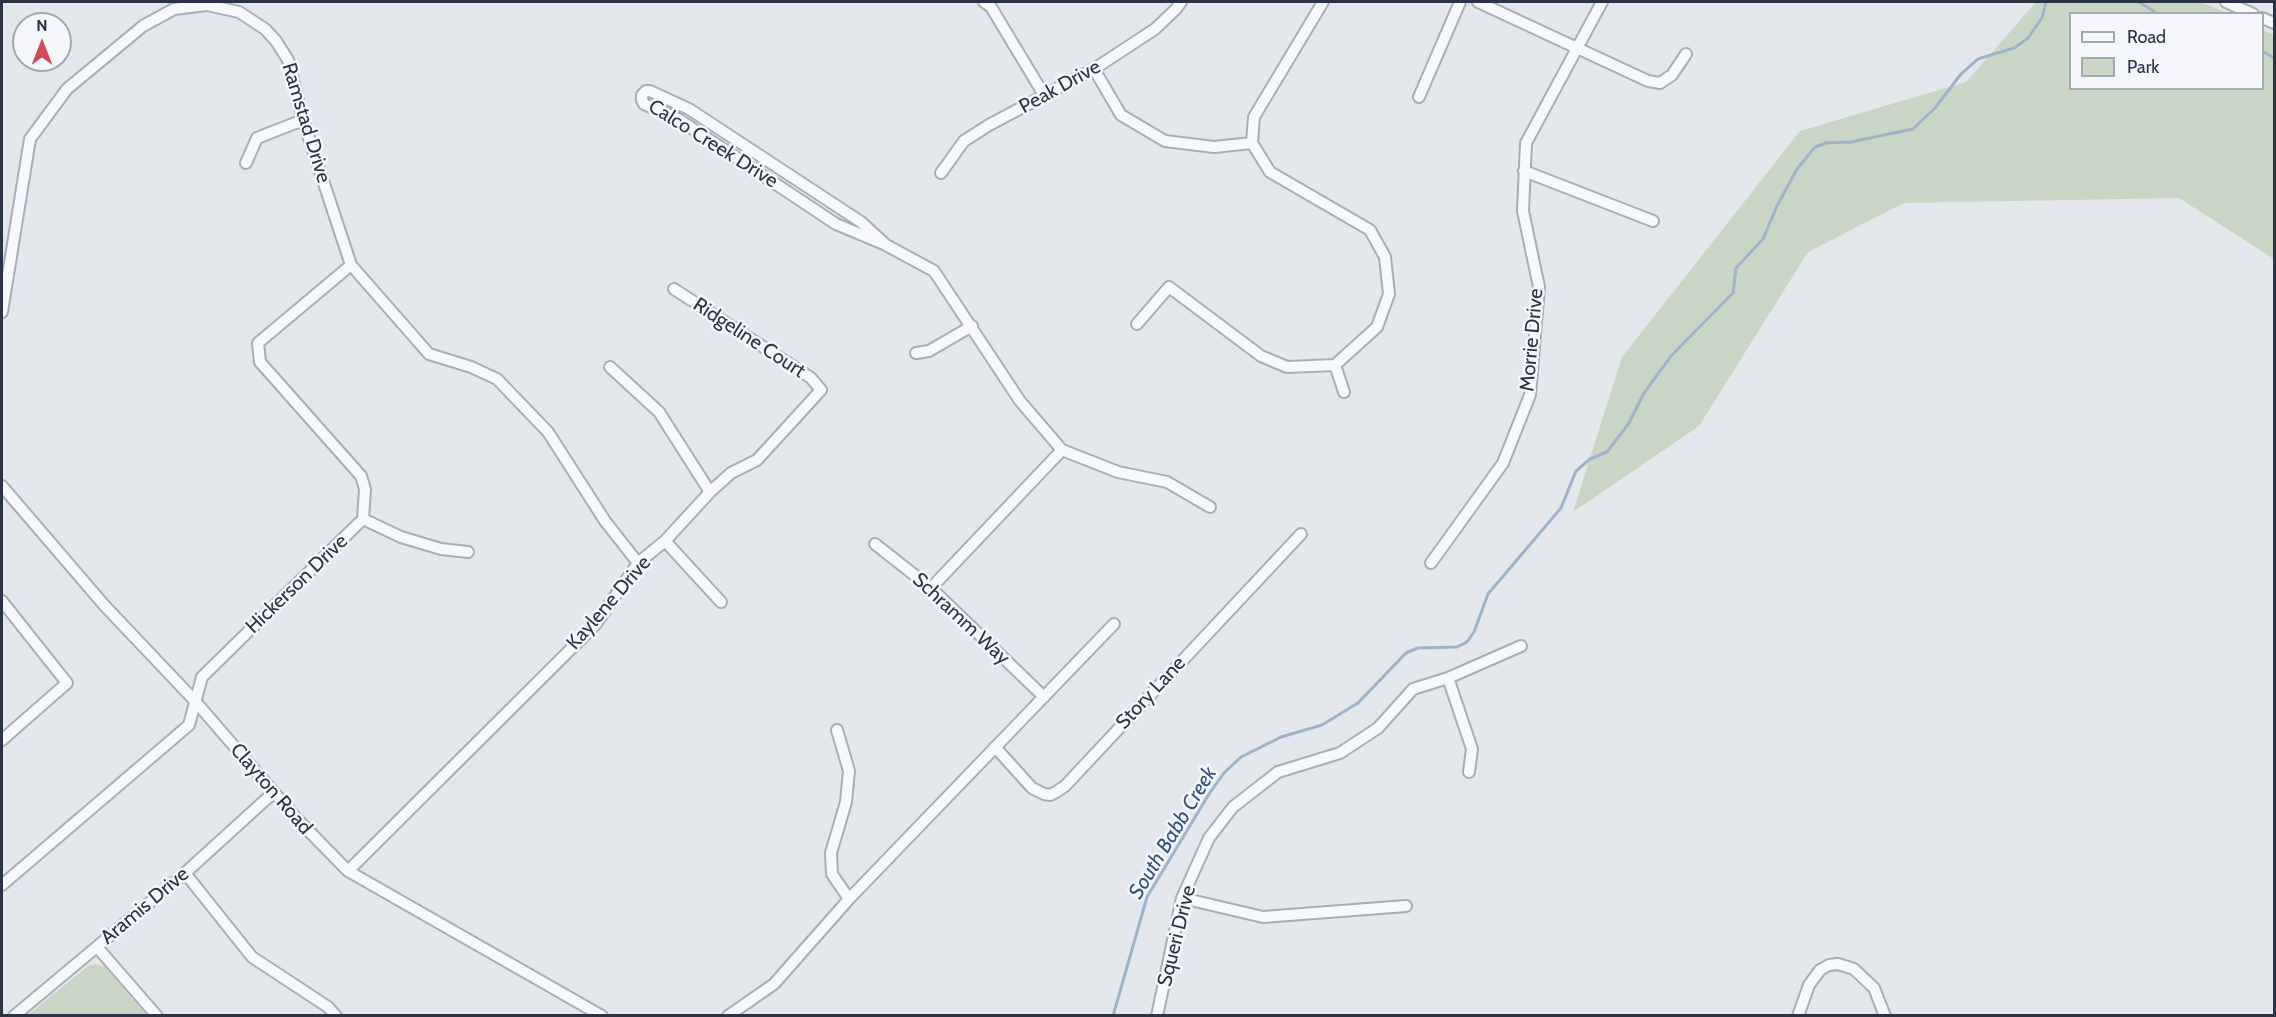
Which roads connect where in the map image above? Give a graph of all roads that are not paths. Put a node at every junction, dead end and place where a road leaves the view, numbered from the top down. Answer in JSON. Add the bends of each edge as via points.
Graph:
{"nodes":[{"id":1,"x":984,"y":2,"type":"edge"},
{"id":2,"x":1181,"y":2,"type":"edge"},
{"id":3,"x":1323,"y":2,"type":"edge"},
{"id":4,"x":1460,"y":2,"type":"edge"},
{"id":5,"x":1478,"y":2,"type":"edge"},
{"id":6,"x":1602,"y":2,"type":"edge"},
{"id":7,"x":2226,"y":2,"type":"edge"},
{"id":8,"x":186,"y":4,"type":"edge"},
{"id":9,"x":2248,"y":12,"type":"edge"},
{"id":10,"x":1576,"y":47,"type":"junction"},
{"id":11,"x":1686,"y":54,"type":"dead end"},
{"id":12,"x":1094,"y":69,"type":"junction"},
{"id":13,"x":1044,"y":95,"type":"junction"},
{"id":14,"x":1419,"y":97,"type":"dead end"},
{"id":15,"x":303,"y":120,"type":"junction"},
{"id":16,"x":1252,"y":143,"type":"junction"},
{"id":17,"x":246,"y":163,"type":"dead end"},
{"id":18,"x":1524,"y":171,"type":"junction"},
{"id":19,"x":941,"y":173,"type":"dead end"},
{"id":20,"x":1653,"y":221,"type":"dead end"},
{"id":21,"x":886,"y":245,"type":"junction"},
{"id":22,"x":351,"y":265,"type":"junction"},
{"id":23,"x":674,"y":289,"type":"dead end"},
{"id":24,"x":2,"y":312,"type":"edge"},
{"id":25,"x":1137,"y":324,"type":"dead end"},
{"id":26,"x":972,"y":326,"type":"junction"},
{"id":27,"x":916,"y":353,"type":"dead end"},
{"id":28,"x":1335,"y":364,"type":"junction"},
{"id":29,"x":610,"y":367,"type":"dead end"},
{"id":30,"x":821,"y":390,"type":"joint"},
{"id":31,"x":1344,"y":392,"type":"dead end"},
{"id":32,"x":1062,"y":450,"type":"junction"},
{"id":33,"x":2,"y":486,"type":"edge"},
{"id":34,"x":710,"y":492,"type":"junction"},
{"id":35,"x":1210,"y":507,"type":"dead end"},
{"id":36,"x":363,"y":519,"type":"junction"},
{"id":37,"x":1301,"y":534,"type":"dead end"},
{"id":38,"x":665,"y":541,"type":"junction"},
{"id":39,"x":875,"y":544,"type":"dead end"},
{"id":40,"x":468,"y":552,"type":"dead end"},
{"id":41,"x":638,"y":563,"type":"junction"},
{"id":42,"x":1431,"y":563,"type":"dead end"},
{"id":43,"x":931,"y":588,"type":"junction"},
{"id":44,"x":2,"y":602,"type":"edge"},
{"id":45,"x":721,"y":602,"type":"dead end"},
{"id":46,"x":1114,"y":624,"type":"dead end"},
{"id":47,"x":1521,"y":646,"type":"dead end"},
{"id":48,"x":1448,"y":678,"type":"junction"},
{"id":49,"x":1044,"y":697,"type":"junction"},
{"id":50,"x":195,"y":701,"type":"junction"},
{"id":51,"x":837,"y":730,"type":"dead end"},
{"id":52,"x":2,"y":740,"type":"edge"},
{"id":53,"x":995,"y":747,"type":"junction"},
{"id":54,"x":1469,"y":772,"type":"dead end"},
{"id":55,"x":273,"y":793,"type":"junction"},
{"id":56,"x":348,"y":872,"type":"junction"},
{"id":57,"x":185,"y":873,"type":"junction"},
{"id":58,"x":2,"y":885,"type":"edge"},
{"id":59,"x":1182,"y":898,"type":"junction"},
{"id":60,"x":849,"y":899,"type":"junction"},
{"id":61,"x":1406,"y":906,"type":"dead end"},
{"id":62,"x":97,"y":947,"type":"junction"},
{"id":63,"x":14,"y":1016,"type":"edge"},
{"id":64,"x":157,"y":1016,"type":"edge"},
{"id":65,"x":336,"y":1016,"type":"edge"},
{"id":66,"x":602,"y":1016,"type":"edge"},
{"id":67,"x":728,"y":1016,"type":"edge"},
{"id":68,"x":1157,"y":1016,"type":"edge"},
{"id":69,"x":1798,"y":1016,"type":"edge"},
{"id":70,"x":1886,"y":1016,"type":"edge"}],
"edges":[{"from":1,"to":13,"type":"street","via":[[991,7]]},
{"from":2,"to":12,"type":"street","name":"Peak Drive","via":[[1155,29]]},
{"from":3,"to":16,"type":"street","via":[[1254,117]]},
{"from":4,"to":14,"type":"street"},
{"from":5,"to":10,"type":"street"},
{"from":6,"to":10,"type":"street","name":"Morrie Drive"},
{"from":7,"to":9,"type":"street"},
{"from":8,"to":15,"type":"street","name":"Ramstad Drive","via":[[224,7],[265,29],[288,60]]},
{"from":8,"to":24,"type":"street","name":"Ramstad Drive","via":[[154,19],[67,89],[30,139]]},
{"from":10,"to":11,"type":"street","via":[[1660,83],[1672,75]]},
{"from":10,"to":18,"type":"street","name":"Morrie Drive","via":[[1526,142]]},
{"from":12,"to":13,"type":"street","name":"Peak Drive"},
{"from":12,"to":16,"type":"street","via":[[1121,115],[1165,141],[1214,147]]},
{"from":13,"to":19,"type":"street","name":"Peak Drive","via":[[964,141]]},
{"from":15,"to":17,"type":"street","via":[[257,138]]},
{"from":15,"to":22,"type":"street","name":"Ramstad Drive"},
{"from":16,"to":28,"type":"street","via":[[1270,172],[1370,230],[1385,257],[1389,294],[1377,327]]},
{"from":18,"to":20,"type":"street"},
{"from":18,"to":42,"type":"street","name":"Morrie Drive","via":[[1522,211],[1539,287],[1530,395],[1503,463]]},
{"from":21,"to":21,"type":"street","name":"Calco Creek Drive","via":[[861,222],[689,109],[650,91],[642,95],[645,104],[678,119],[836,224]]},
{"from":21,"to":26,"type":"street","name":"Calco Creek Drive","via":[[934,271]]},
{"from":22,"to":36,"type":"street","name":"Hickerson Drive","via":[[258,343],[260,362],[361,476],[365,489]]},
{"from":22,"to":41,"type":"street","name":"Ramstad Drive","via":[[429,354],[497,379],[548,432],[605,521]]},
{"from":23,"to":30,"type":"street","name":"Ridgeline Court","via":[[811,378]]},
{"from":25,"to":28,"type":"street","via":[[1168,287],[1261,356],[1287,367]]},
{"from":26,"to":27,"type":"street","via":[[929,351]]},
{"from":26,"to":32,"type":"street","name":"Calco Creek Drive","via":[[1020,401]]},
{"from":28,"to":31,"type":"street"},
{"from":29,"to":34,"type":"street","via":[[659,412]]},
{"from":30,"to":34,"type":"street","name":"Kaylene Drive","via":[[757,460],[731,473]]},
{"from":32,"to":35,"type":"street","name":"Calco Creek Drive","via":[[1118,472],[1167,482]]},
{"from":32,"to":43,"type":"street"},
{"from":33,"to":50,"type":"street","name":"Clayton Road","via":[[117,619]]},
{"from":34,"to":38,"type":"street","name":"Kaylene Drive"},
{"from":36,"to":40,"type":"street","via":[[401,537]]},
{"from":36,"to":50,"type":"street","name":"Hickerson Drive","via":[[202,676]]},
{"from":37,"to":53,"type":"street","name":"Story Lane","via":[[1065,786],[1050,795],[1032,788]]},
{"from":38,"to":41,"type":"street","name":"Kaylene Drive"},
{"from":38,"to":45,"type":"street"},
{"from":39,"to":43,"type":"street","name":"Schramm Way"},
{"from":41,"to":56,"type":"street","name":"Kaylene Drive","via":[[595,625]]},
{"from":43,"to":49,"type":"street","name":"Schramm Way"},
{"from":44,"to":52,"type":"street","via":[[67,683]]},
{"from":46,"to":49,"type":"street"},
{"from":47,"to":48,"type":"street","name":"Squeri Drive"},
{"from":48,"to":54,"type":"street","via":[[1472,749]]},
{"from":48,"to":59,"type":"street","name":"Squeri Drive","via":[[1413,690],[1378,728],[1340,753],[1278,772],[1233,807],[1209,838]]},
{"from":49,"to":53,"type":"street"},
{"from":50,"to":55,"type":"street","name":"Clayton Road"},
{"from":50,"to":58,"type":"street","name":"Hickerson Drive","via":[[189,725]]},
{"from":51,"to":60,"type":"street","via":[[849,771],[846,802],[831,853],[832,874]]},
{"from":53,"to":60,"type":"street"},
{"from":55,"to":56,"type":"street","name":"Clayton Road"},
{"from":55,"to":57,"type":"street","name":"Aramis Drive"},
{"from":56,"to":66,"type":"street","name":"Clayton Road"},
{"from":57,"to":62,"type":"street","name":"Aramis Drive"},
{"from":57,"to":65,"type":"street","via":[[252,957]]},
{"from":59,"to":61,"type":"street","via":[[1263,917]]},
{"from":59,"to":68,"type":"street","name":"Squeri Drive"},
{"from":60,"to":67,"type":"street","via":[[774,984]]},
{"from":62,"to":63,"type":"street","name":"Aramis Drive"},
{"from":62,"to":64,"type":"street"},
{"from":69,"to":70,"type":"street","via":[[1809,985],[1820,970],[1838,964],[1854,969],[1874,988]]}]}
